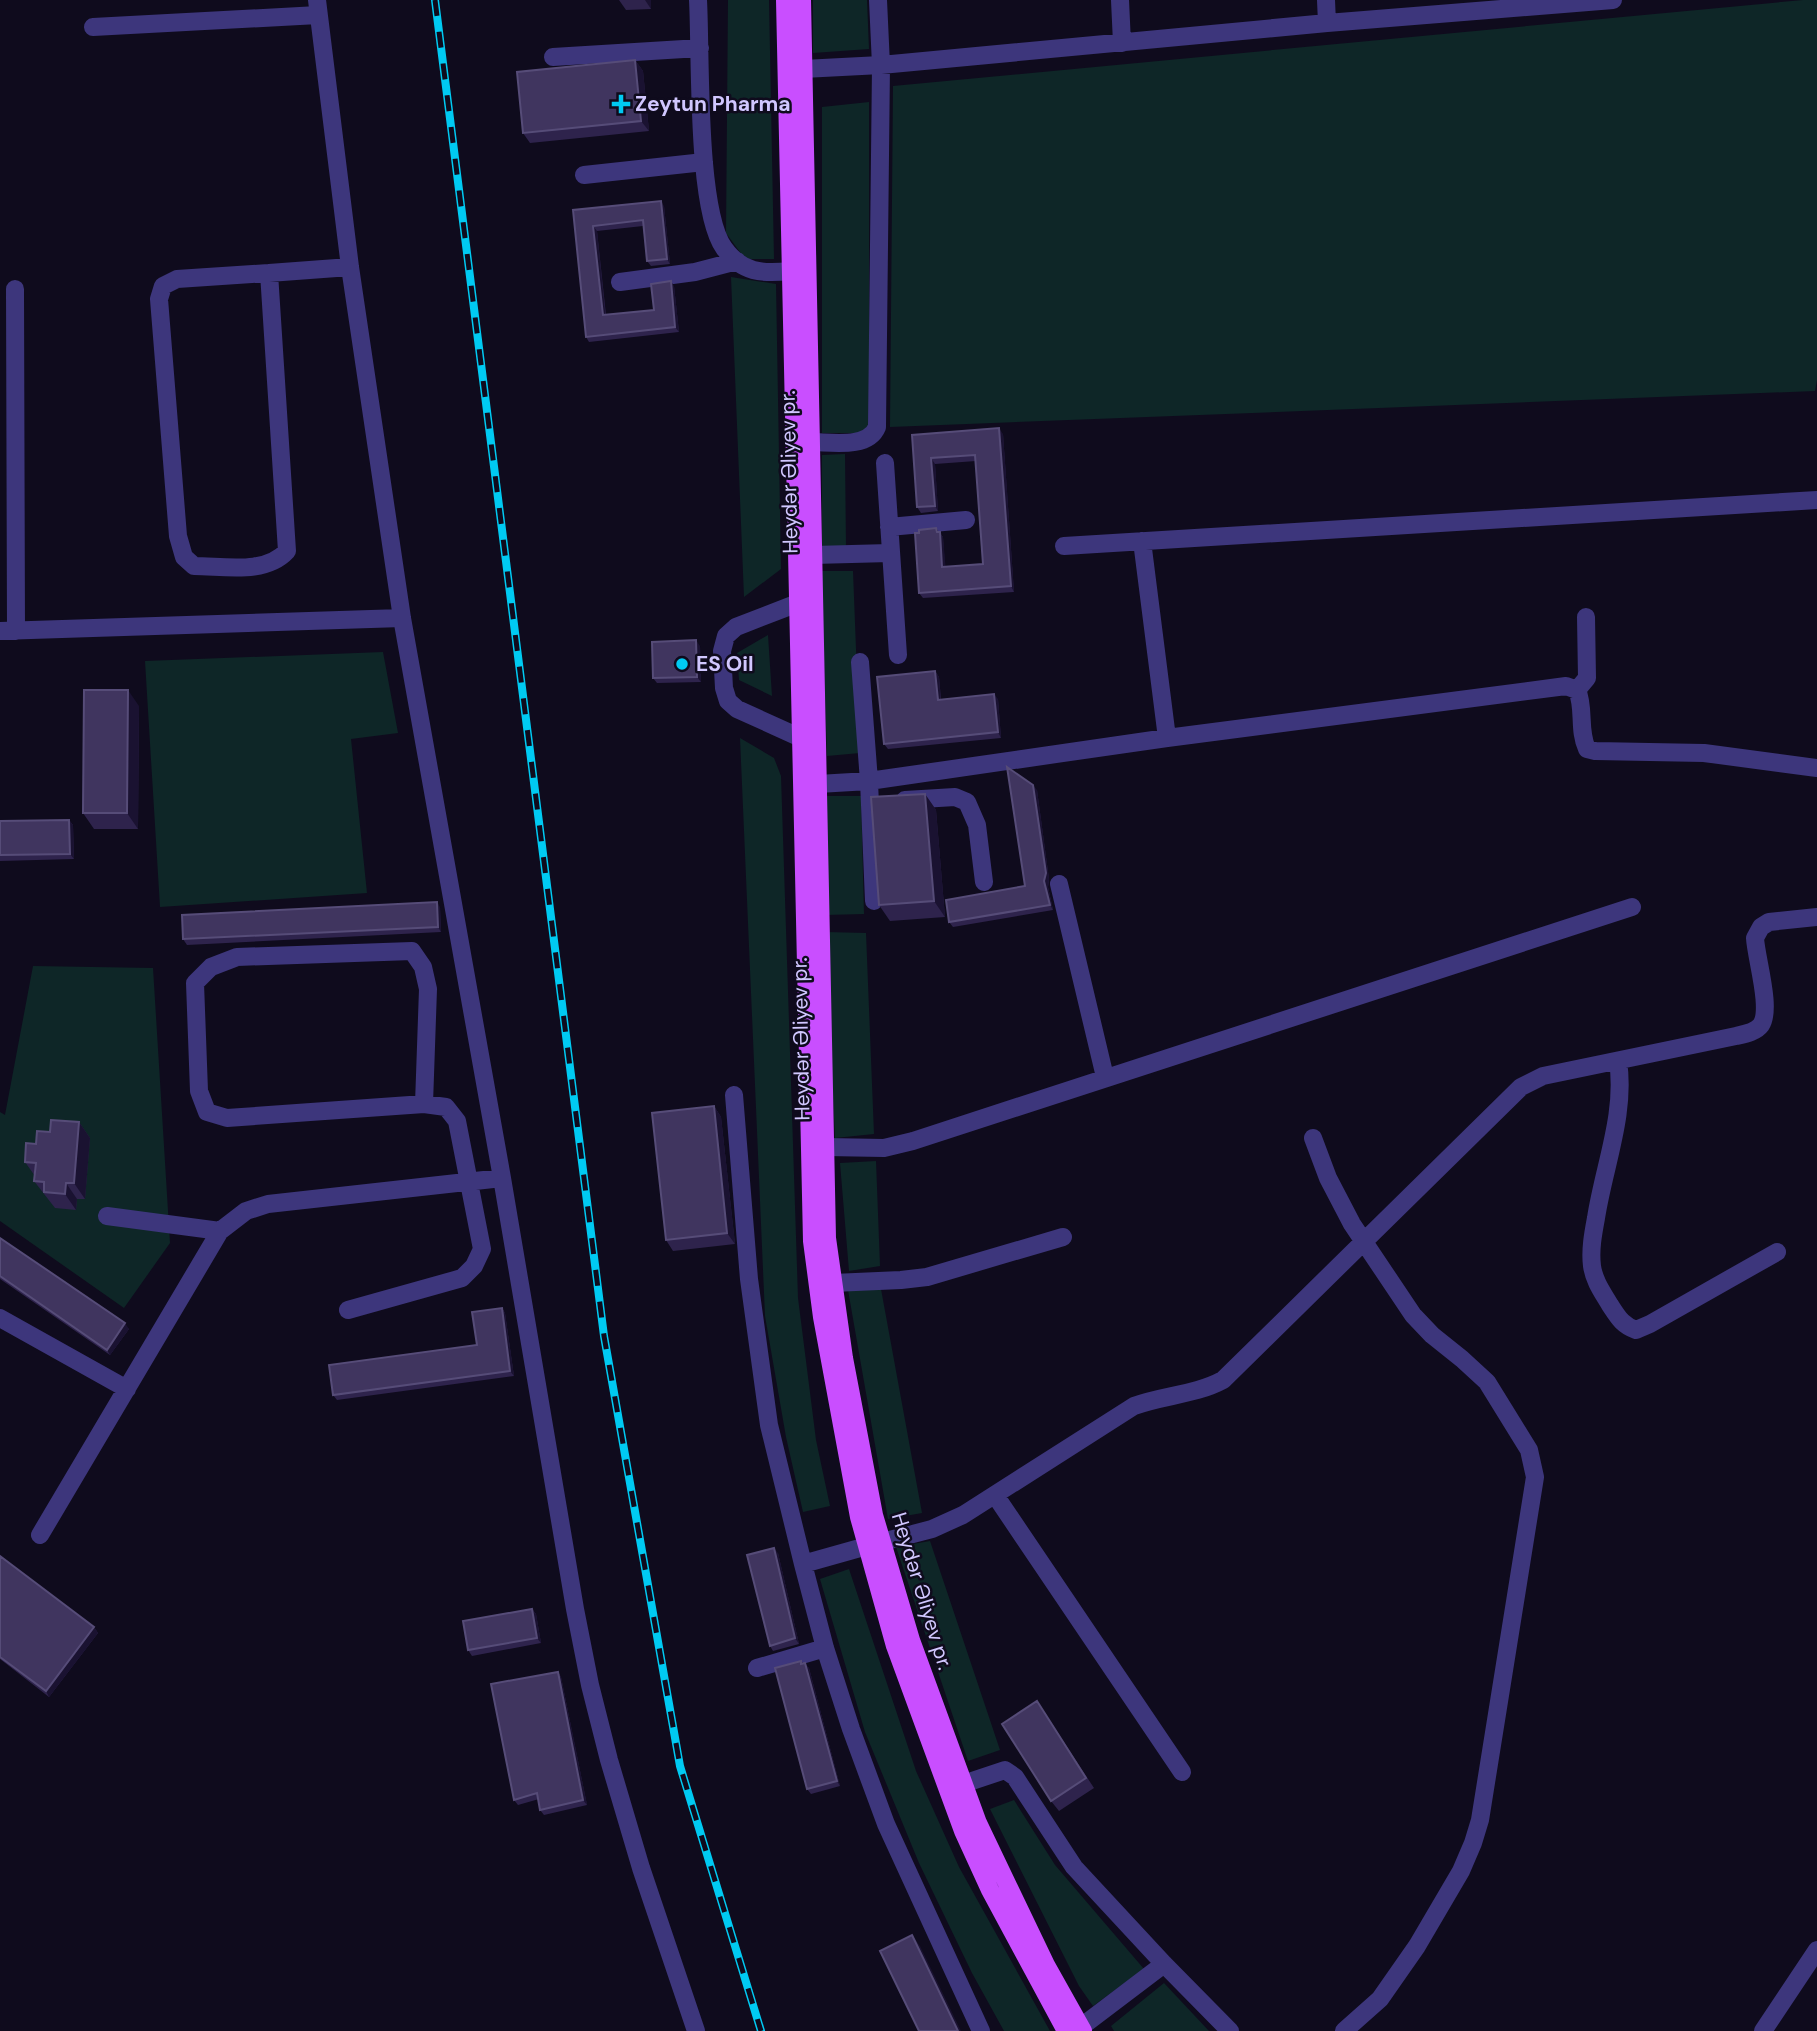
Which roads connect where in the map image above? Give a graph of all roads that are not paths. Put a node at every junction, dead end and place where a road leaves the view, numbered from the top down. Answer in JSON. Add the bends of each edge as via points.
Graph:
{"nodes":[{"id":1,"x":698,"y":0,"type":"edge"},
{"id":2,"x":785,"y":0,"type":"edge"},
{"id":3,"x":802,"y":0,"type":"edge"},
{"id":4,"x":878,"y":0,"type":"edge"},
{"id":5,"x":1120,"y":0,"type":"edge"},
{"id":6,"x":1326,"y":0,"type":"edge"},
{"id":7,"x":1613,"y":0,"type":"edge"},
{"id":8,"x":1489,"y":5,"type":"edge"},
{"id":9,"x":318,"y":8,"type":"edge"},
{"id":10,"x":1327,"y":23,"type":"junction"},
{"id":11,"x":93,"y":27,"type":"dead end"},
{"id":12,"x":1122,"y":43,"type":"junction"},
{"id":13,"x":700,"y":48,"type":"junction"},
{"id":14,"x":553,"y":57,"type":"dead end"},
{"id":15,"x":881,"y":65,"type":"junction"},
{"id":16,"x":803,"y":69,"type":"junction"},
{"id":17,"x":704,"y":162,"type":"junction"},
{"id":18,"x":584,"y":175,"type":"dead end"},
{"id":19,"x":737,"y":261,"type":"junction"},
{"id":20,"x":350,"y":267,"type":"junction"},
{"id":21,"x":790,"y":271,"type":"junction"},
{"id":22,"x":269,"y":273,"type":"junction"},
{"id":23,"x":620,"y":282,"type":"dead end"},
{"id":24,"x":15,"y":289,"type":"dead end"},
{"id":25,"x":811,"y":442,"type":"junction"},
{"id":26,"x":885,"y":463,"type":"dead end"},
{"id":27,"x":1817,"y":500,"type":"edge"},
{"id":28,"x":966,"y":520,"type":"dead end"},
{"id":29,"x":889,"y":527,"type":"junction"},
{"id":30,"x":1142,"y":541,"type":"junction"},
{"id":31,"x":1063,"y":546,"type":"dead end"},
{"id":32,"x":890,"y":553,"type":"junction"},
{"id":33,"x":813,"y":555,"type":"junction"},
{"id":34,"x":798,"y":603,"type":"junction"},
{"id":35,"x":1586,"y":617,"type":"dead end"},
{"id":36,"x":402,"y":618,"type":"junction"},
{"id":37,"x":8,"y":631,"type":"edge"},
{"id":38,"x":898,"y":655,"type":"dead end"},
{"id":39,"x":860,"y":662,"type":"dead end"},
{"id":40,"x":1577,"y":690,"type":"junction"},
{"id":41,"x":801,"y":738,"type":"junction"},
{"id":42,"x":1167,"y":738,"type":"junction"},
{"id":43,"x":1817,"y":768,"type":"edge"},
{"id":44,"x":869,"y":780,"type":"junction"},
{"id":45,"x":818,"y":784,"type":"junction"},
{"id":46,"x":870,"y":802,"type":"junction"},
{"id":47,"x":984,"y":882,"type":"dead end"},
{"id":48,"x":1059,"y":884,"type":"dead end"},
{"id":49,"x":874,"y":901,"type":"dead end"},
{"id":50,"x":1632,"y":907,"type":"dead end"},
{"id":51,"x":1817,"y":917,"type":"edge"},
{"id":52,"x":1618,"y":1061,"type":"junction"},
{"id":53,"x":1105,"y":1077,"type":"junction"},
{"id":54,"x":734,"y":1095,"type":"dead end"},
{"id":55,"x":424,"y":1104,"type":"junction"},
{"id":56,"x":1313,"y":1138,"type":"dead end"},
{"id":57,"x":826,"y":1147,"type":"junction"},
{"id":58,"x":502,"y":1178,"type":"junction"},
{"id":59,"x":468,"y":1182,"type":"junction"},
{"id":60,"x":107,"y":1216,"type":"dead end"},
{"id":61,"x":220,"y":1231,"type":"junction"},
{"id":62,"x":1063,"y":1237,"type":"dead end"},
{"id":63,"x":1364,"y":1242,"type":"junction"},
{"id":64,"x":1777,"y":1252,"type":"dead end"},
{"id":65,"x":833,"y":1283,"type":"junction"},
{"id":66,"x":348,"y":1310,"type":"dead end"},
{"id":67,"x":0,"y":1318,"type":"edge"},
{"id":68,"x":127,"y":1389,"type":"junction"},
{"id":69,"x":995,"y":1495,"type":"junction"},
{"id":70,"x":40,"y":1535,"type":"dead end"},
{"id":71,"x":874,"y":1544,"type":"junction"},
{"id":72,"x":803,"y":1564,"type":"junction"},
{"id":73,"x":825,"y":1648,"type":"junction"},
{"id":74,"x":757,"y":1668,"type":"dead end"},
{"id":75,"x":1182,"y":1772,"type":"dead end"},
{"id":76,"x":963,"y":1784,"type":"junction"},
{"id":77,"x":1817,"y":1951,"type":"edge"},
{"id":78,"x":1164,"y":1964,"type":"junction"},
{"id":79,"x":1077,"y":2030,"type":"edge"},
{"id":80,"x":696,"y":2031,"type":"edge"},
{"id":81,"x":981,"y":2031,"type":"edge"},
{"id":82,"x":1230,"y":2031,"type":"edge"},
{"id":83,"x":1344,"y":2031,"type":"edge"},
{"id":84,"x":1763,"y":2031,"type":"edge"}],
"edges":[{"from":1,"to":13,"type":"street"},
{"from":2,"to":21,"type":"main road","name":"Heydər Əliyev pr."},
{"from":3,"to":16,"type":"main road","name":"Heydər Əliyev pr."},
{"from":4,"to":15,"type":"street"},
{"from":5,"to":12,"type":"street"},
{"from":6,"to":10,"type":"street"},
{"from":7,"to":8,"type":"street"},
{"from":8,"to":10,"type":"street"},
{"from":9,"to":11,"type":"street"},
{"from":9,"to":20,"type":"street"},
{"from":10,"to":12,"type":"street"},
{"from":12,"to":15,"type":"street"},
{"from":13,"to":14,"type":"street"},
{"from":13,"to":17,"type":"street"},
{"from":15,"to":16,"type":"street"},
{"from":15,"to":25,"type":"street","via":[[877,428],[874,436],[865,440]]},
{"from":16,"to":25,"type":"main road","name":"Heydər Əliyev pr."},
{"from":17,"to":18,"type":"street"},
{"from":17,"to":19,"type":"street","via":[[713,222],[723,247]]},
{"from":19,"to":21,"type":"street","via":[[753,271]]},
{"from":19,"to":23,"type":"street"},
{"from":20,"to":22,"type":"street"},
{"from":20,"to":36,"type":"street"},
{"from":21,"to":34,"type":"main road","name":"Heydər Əliyev pr."},
{"from":22,"to":22,"type":"street","via":[[287,551],[278,560],[257,566],[194,566],[184,557],[178,536],[159,299],[163,286],[177,279]]},
{"from":24,"to":37,"type":"street"},
{"from":25,"to":33,"type":"main road","name":"Heydər Əliyev pr."},
{"from":26,"to":29,"type":"street"},
{"from":27,"to":30,"type":"street"},
{"from":28,"to":29,"type":"street"},
{"from":29,"to":32,"type":"street"},
{"from":30,"to":31,"type":"street"},
{"from":30,"to":42,"type":"street"},
{"from":32,"to":33,"type":"street"},
{"from":32,"to":38,"type":"street"},
{"from":33,"to":45,"type":"main road","name":"Heydər Əliyev pr."},
{"from":34,"to":41,"type":"main road","name":"Heydər Əliyev pr."},
{"from":34,"to":41,"type":"street","via":[[736,627],[726,636],[722,651],[728,701]]},
{"from":35,"to":40,"type":"street","via":[[1587,678]]},
{"from":36,"to":37,"type":"street"},
{"from":36,"to":58,"type":"street"},
{"from":39,"to":44,"type":"street"},
{"from":40,"to":42,"type":"street","via":[[1566,686]]},
{"from":40,"to":43,"type":"street","via":[[1587,749],[1704,753]]},
{"from":41,"to":71,"type":"main road","name":"Heydər Əliyev pr.","via":[[812,1241],[859,1517]]},
{"from":42,"to":44,"type":"street"},
{"from":44,"to":45,"type":"street"},
{"from":44,"to":46,"type":"street"},
{"from":45,"to":57,"type":"main road","name":"Heydər Əliyev pr."},
{"from":46,"to":47,"type":"street","via":[[955,797],[967,802],[977,824]]},
{"from":46,"to":49,"type":"street"},
{"from":48,"to":53,"type":"street"},
{"from":50,"to":53,"type":"street"},
{"from":51,"to":52,"type":"street","via":[[1769,922],[1755,937],[1766,1013],[1761,1026],[1744,1034]]},
{"from":52,"to":63,"type":"street","via":[[1543,1076],[1521,1087]]},
{"from":52,"to":64,"type":"street","via":[[1620,1104],[1591,1247],[1598,1285],[1623,1325],[1636,1330],[1650,1324]]},
{"from":53,"to":57,"type":"street","via":[[913,1141],[884,1148]]},
{"from":54,"to":72,"type":"street","via":[[749,1279],[769,1425]]},
{"from":55,"to":55,"type":"street","via":[[227,1118],[207,1112],[199,1091],[195,983],[211,967],[237,957],[412,951],[424,967],[428,989]]},
{"from":55,"to":59,"type":"street","via":[[446,1107],[457,1121]]},
{"from":56,"to":63,"type":"street","via":[[1328,1178]]},
{"from":57,"to":65,"type":"main road","name":"Heydər Əliyev pr.","via":[[827,1238]]},
{"from":58,"to":59,"type":"street"},
{"from":58,"to":80,"type":"street","via":[[590,1685],[638,1856]]},
{"from":59,"to":61,"type":"street","via":[[268,1204],[246,1211]]},
{"from":59,"to":66,"type":"street","via":[[481,1248],[474,1266],[461,1278]]},
{"from":60,"to":61,"type":"street"},
{"from":61,"to":68,"type":"street"},
{"from":62,"to":65,"type":"street","via":[[927,1277]]},
{"from":63,"to":69,"type":"street","via":[[1223,1380],[1207,1389],[1134,1406]]},
{"from":63,"to":83,"type":"street","via":[[1413,1315],[1487,1382],[1529,1450],[1535,1477],[1473,1843],[1417,1946],[1380,1999]]},
{"from":65,"to":71,"type":"main road","name":"Heydər Əliyev pr.","via":[[874,1515]]},
{"from":67,"to":68,"type":"street"},
{"from":68,"to":70,"type":"street"},
{"from":69,"to":71,"type":"street","via":[[932,1529]]},
{"from":69,"to":75,"type":"street"},
{"from":71,"to":72,"type":"street"},
{"from":71,"to":76,"type":"main road","name":"Heydər Əliyev pr."},
{"from":71,"to":79,"type":"main road","name":"Heydər Əliyev pr.","via":[[895,1646],[963,1831],[990,1890]]},
{"from":72,"to":73,"type":"street"},
{"from":73,"to":74,"type":"street"},
{"from":73,"to":81,"type":"street","via":[[887,1824]]},
{"from":76,"to":78,"type":"street","via":[[1005,1770],[1015,1777],[1074,1867]]},
{"from":76,"to":79,"type":"main road","name":"Heydər Əliyev pr.","via":[[1005,1883]]},
{"from":77,"to":84,"type":"street"},
{"from":78,"to":79,"type":"street"},
{"from":78,"to":82,"type":"street"}]}
